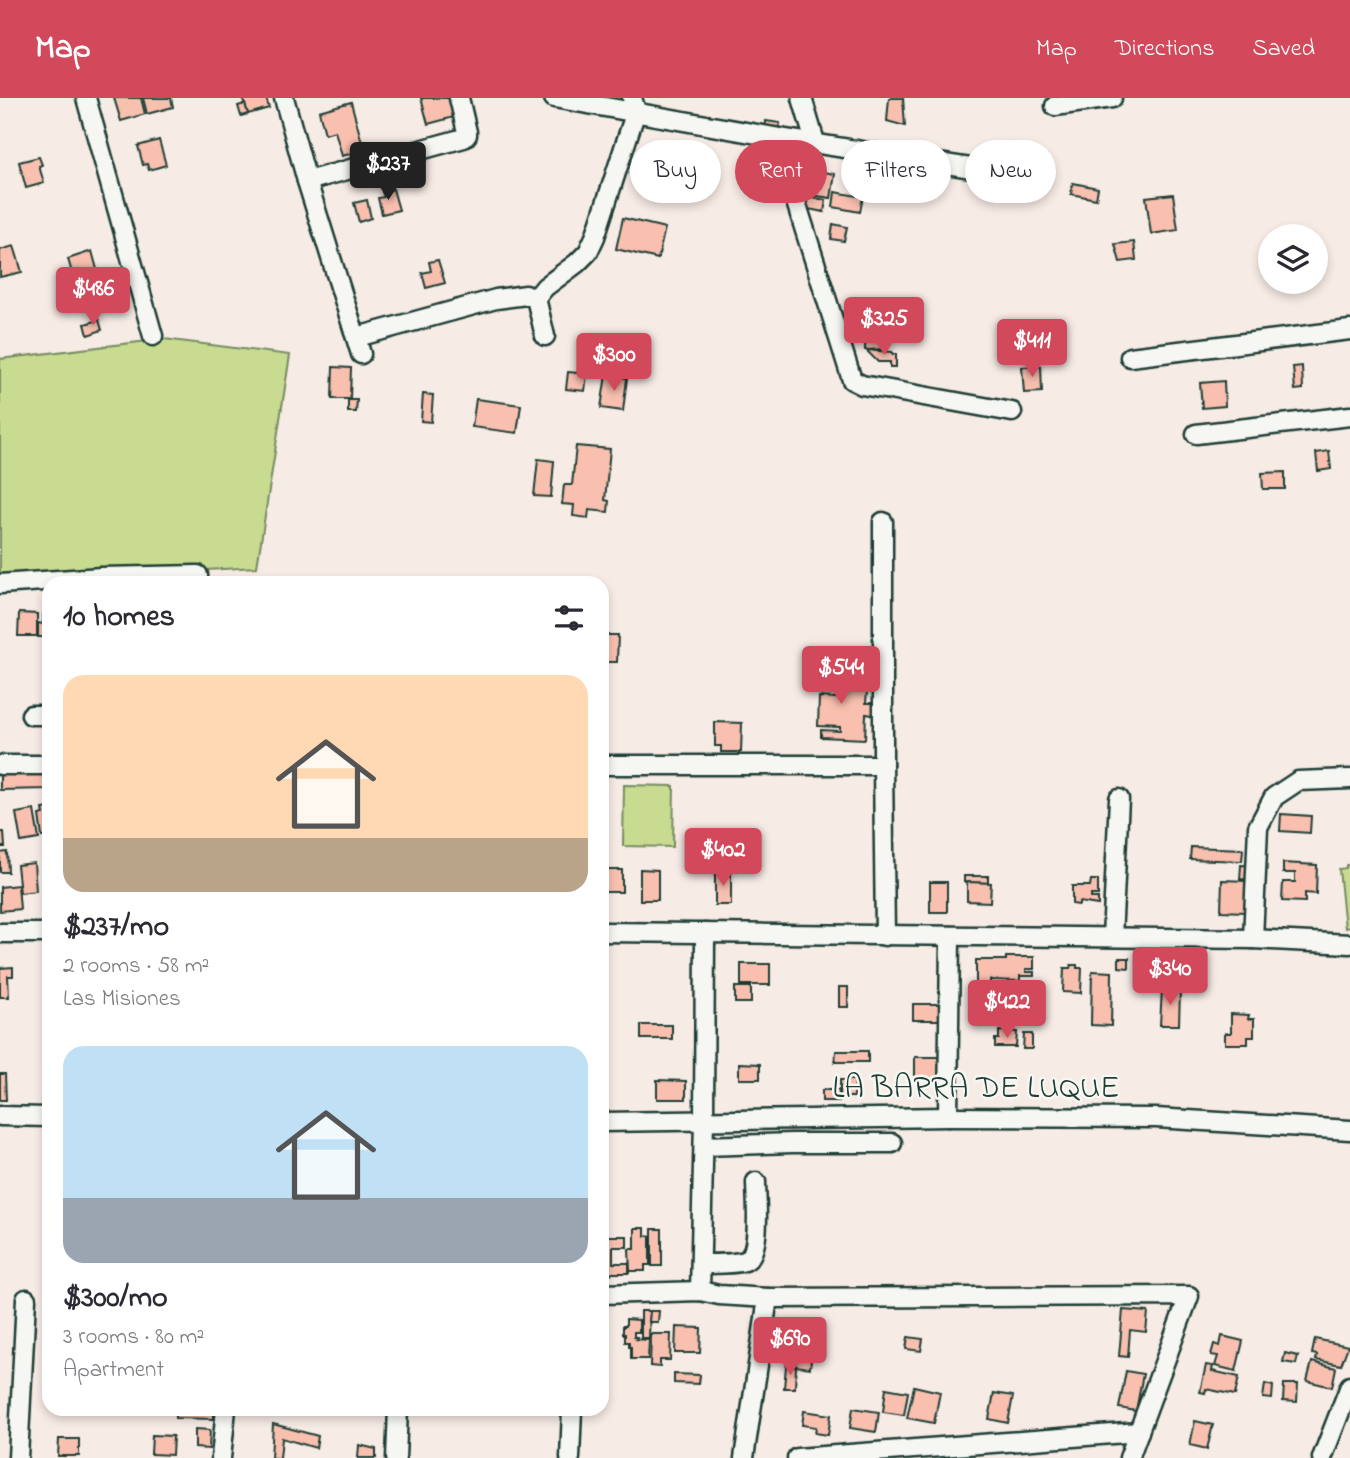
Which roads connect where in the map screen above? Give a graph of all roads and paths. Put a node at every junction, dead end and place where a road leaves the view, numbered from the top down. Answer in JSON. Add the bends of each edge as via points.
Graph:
{"nodes":[{"id":1,"x":86,"y":98,"type":"edge"},
{"id":2,"x":284,"y":98,"type":"edge"},
{"id":3,"x":459,"y":98,"type":"edge"},
{"id":4,"x":554,"y":98,"type":"edge"},
{"id":5,"x":802,"y":98,"type":"edge"},
{"id":6,"x":1112,"y":98,"type":"edge"},
{"id":7,"x":634,"y":105,"type":"edge"},
{"id":8,"x":1055,"y":106,"type":"dead end"},
{"id":9,"x":780,"y":138,"type":"junction"},
{"id":10,"x":798,"y":140,"type":"edge"},
{"id":11,"x":814,"y":140,"type":"edge"},
{"id":12,"x":827,"y":144,"type":"edge"},
{"id":13,"x":965,"y":167,"type":"edge"},
{"id":14,"x":307,"y":181,"type":"junction"},
{"id":15,"x":536,"y":298,"type":"junction"},
{"id":16,"x":1350,"y":330,"type":"edge"},
{"id":17,"x":153,"y":336,"type":"dead end"},
{"id":18,"x":545,"y":336,"type":"dead end"},
{"id":19,"x":1130,"y":357,"type":"dead end"},
{"id":20,"x":1012,"y":412,"type":"dead end"},
{"id":21,"x":1350,"y":416,"type":"edge"},
{"id":22,"x":1196,"y":434,"type":"dead end"},
{"id":23,"x":883,"y":522,"type":"dead end"},
{"id":24,"x":150,"y":576,"type":"edge"},
{"id":25,"x":198,"y":576,"type":"edge"},
{"id":26,"x":42,"y":581,"type":"edge"},
{"id":27,"x":0,"y":584,"type":"edge"},
{"id":28,"x":0,"y":765,"type":"edge"},
{"id":29,"x":42,"y":765,"type":"edge"},
{"id":30,"x":609,"y":765,"type":"edge"},
{"id":31,"x":883,"y":765,"type":"junction"},
{"id":32,"x":1350,"y":779,"type":"edge"},
{"id":33,"x":1119,"y":799,"type":"dead end"},
{"id":34,"x":609,"y":932,"type":"edge"},
{"id":35,"x":0,"y":933,"type":"edge"},
{"id":36,"x":42,"y":933,"type":"edge"},
{"id":37,"x":705,"y":933,"type":"junction"},
{"id":38,"x":886,"y":936,"type":"junction"},
{"id":39,"x":950,"y":936,"type":"junction"},
{"id":40,"x":1112,"y":937,"type":"junction"},
{"id":41,"x":1253,"y":939,"type":"junction"},
{"id":42,"x":1350,"y":944,"type":"edge"},
{"id":43,"x":0,"y":1116,"type":"edge"},
{"id":44,"x":948,"y":1117,"type":"junction"},
{"id":45,"x":42,"y":1118,"type":"edge"},
{"id":46,"x":704,"y":1121,"type":"junction"},
{"id":47,"x":609,"y":1122,"type":"edge"},
{"id":48,"x":1350,"y":1130,"type":"edge"},
{"id":49,"x":892,"y":1143,"type":"dead end"},
{"id":50,"x":704,"y":1146,"type":"junction"},
{"id":51,"x":756,"y":1182,"type":"dead end"},
{"id":52,"x":701,"y":1264,"type":"junction"},
{"id":53,"x":700,"y":1291,"type":"junction"},
{"id":54,"x":609,"y":1294,"type":"edge"},
{"id":55,"x":26,"y":1298,"type":"dead end"},
{"id":56,"x":768,"y":1298,"type":"junction"},
{"id":57,"x":1350,"y":1386,"type":"edge"},
{"id":58,"x":225,"y":1416,"type":"edge"},
{"id":59,"x":398,"y":1416,"type":"edge"},
{"id":60,"x":572,"y":1416,"type":"edge"},
{"id":61,"x":1139,"y":1432,"type":"junction"},
{"id":62,"x":18,"y":1458,"type":"edge"},
{"id":63,"x":221,"y":1458,"type":"edge"},
{"id":64,"x":396,"y":1458,"type":"edge"},
{"id":65,"x":570,"y":1458,"type":"edge"},
{"id":66,"x":744,"y":1458,"type":"edge"},
{"id":67,"x":797,"y":1458,"type":"edge"},
{"id":68,"x":1129,"y":1458,"type":"edge"},
{"id":69,"x":1322,"y":1458,"type":"edge"}],
"edges":[{"from":1,"to":17,"type":"street"},
{"from":2,"to":14,"type":"street"},
{"from":3,"to":14,"type":"street","via":[[467,131],[464,138]]},
{"from":4,"to":7,"type":"street"},
{"from":5,"to":11,"type":"street"},
{"from":6,"to":8,"type":"street"},
{"from":7,"to":9,"type":"street"},
{"from":7,"to":15,"type":"street","via":[[588,252]]},
{"from":9,"to":10,"type":"street"},
{"from":9,"to":20,"type":"street","via":[[780,151],[852,380]]},
{"from":12,"to":13,"type":"street"},
{"from":14,"to":15,"type":"street","via":[[359,345],[496,299]]},
{"from":15,"to":18,"type":"street"},
{"from":16,"to":19,"type":"street"},
{"from":21,"to":22,"type":"street"},
{"from":23,"to":31,"type":"street"},
{"from":24,"to":25,"type":"street"},
{"from":26,"to":27,"type":"street"},
{"from":28,"to":29,"type":"street"},
{"from":30,"to":31,"type":"street"},
{"from":31,"to":38,"type":"street"},
{"from":32,"to":41,"type":"street","via":[[1298,781],[1274,797],[1258,827]]},
{"from":33,"to":40,"type":"street"},
{"from":34,"to":37,"type":"street"},
{"from":35,"to":36,"type":"street"},
{"from":37,"to":38,"type":"street"},
{"from":37,"to":46,"type":"street"},
{"from":38,"to":39,"type":"street"},
{"from":39,"to":40,"type":"street"},
{"from":39,"to":44,"type":"street"},
{"from":40,"to":41,"type":"street"},
{"from":41,"to":42,"type":"street"},
{"from":43,"to":45,"type":"street"},
{"from":44,"to":46,"type":"street","name":"LA BARRA DE LUQUE"},
{"from":44,"to":48,"type":"street","name":"LA BARRA DE LUQUE","via":[[1156,1118]]},
{"from":46,"to":47,"type":"street","name":"LA BARRA DE LUQUE"},
{"from":46,"to":50,"type":"street"},
{"from":49,"to":50,"type":"street"},
{"from":50,"to":52,"type":"street"},
{"from":51,"to":52,"type":"street","via":[[752,1255],[745,1261]]},
{"from":52,"to":53,"type":"street"},
{"from":53,"to":54,"type":"street"},
{"from":53,"to":56,"type":"street"},
{"from":55,"to":62,"type":"street"},
{"from":56,"to":61,"type":"street","via":[[1189,1296]]},
{"from":56,"to":66,"type":"street"},
{"from":57,"to":69,"type":"street"},
{"from":58,"to":63,"type":"street"},
{"from":59,"to":64,"type":"street"},
{"from":60,"to":65,"type":"street"},
{"from":61,"to":67,"type":"street"},
{"from":61,"to":68,"type":"street"}]}
